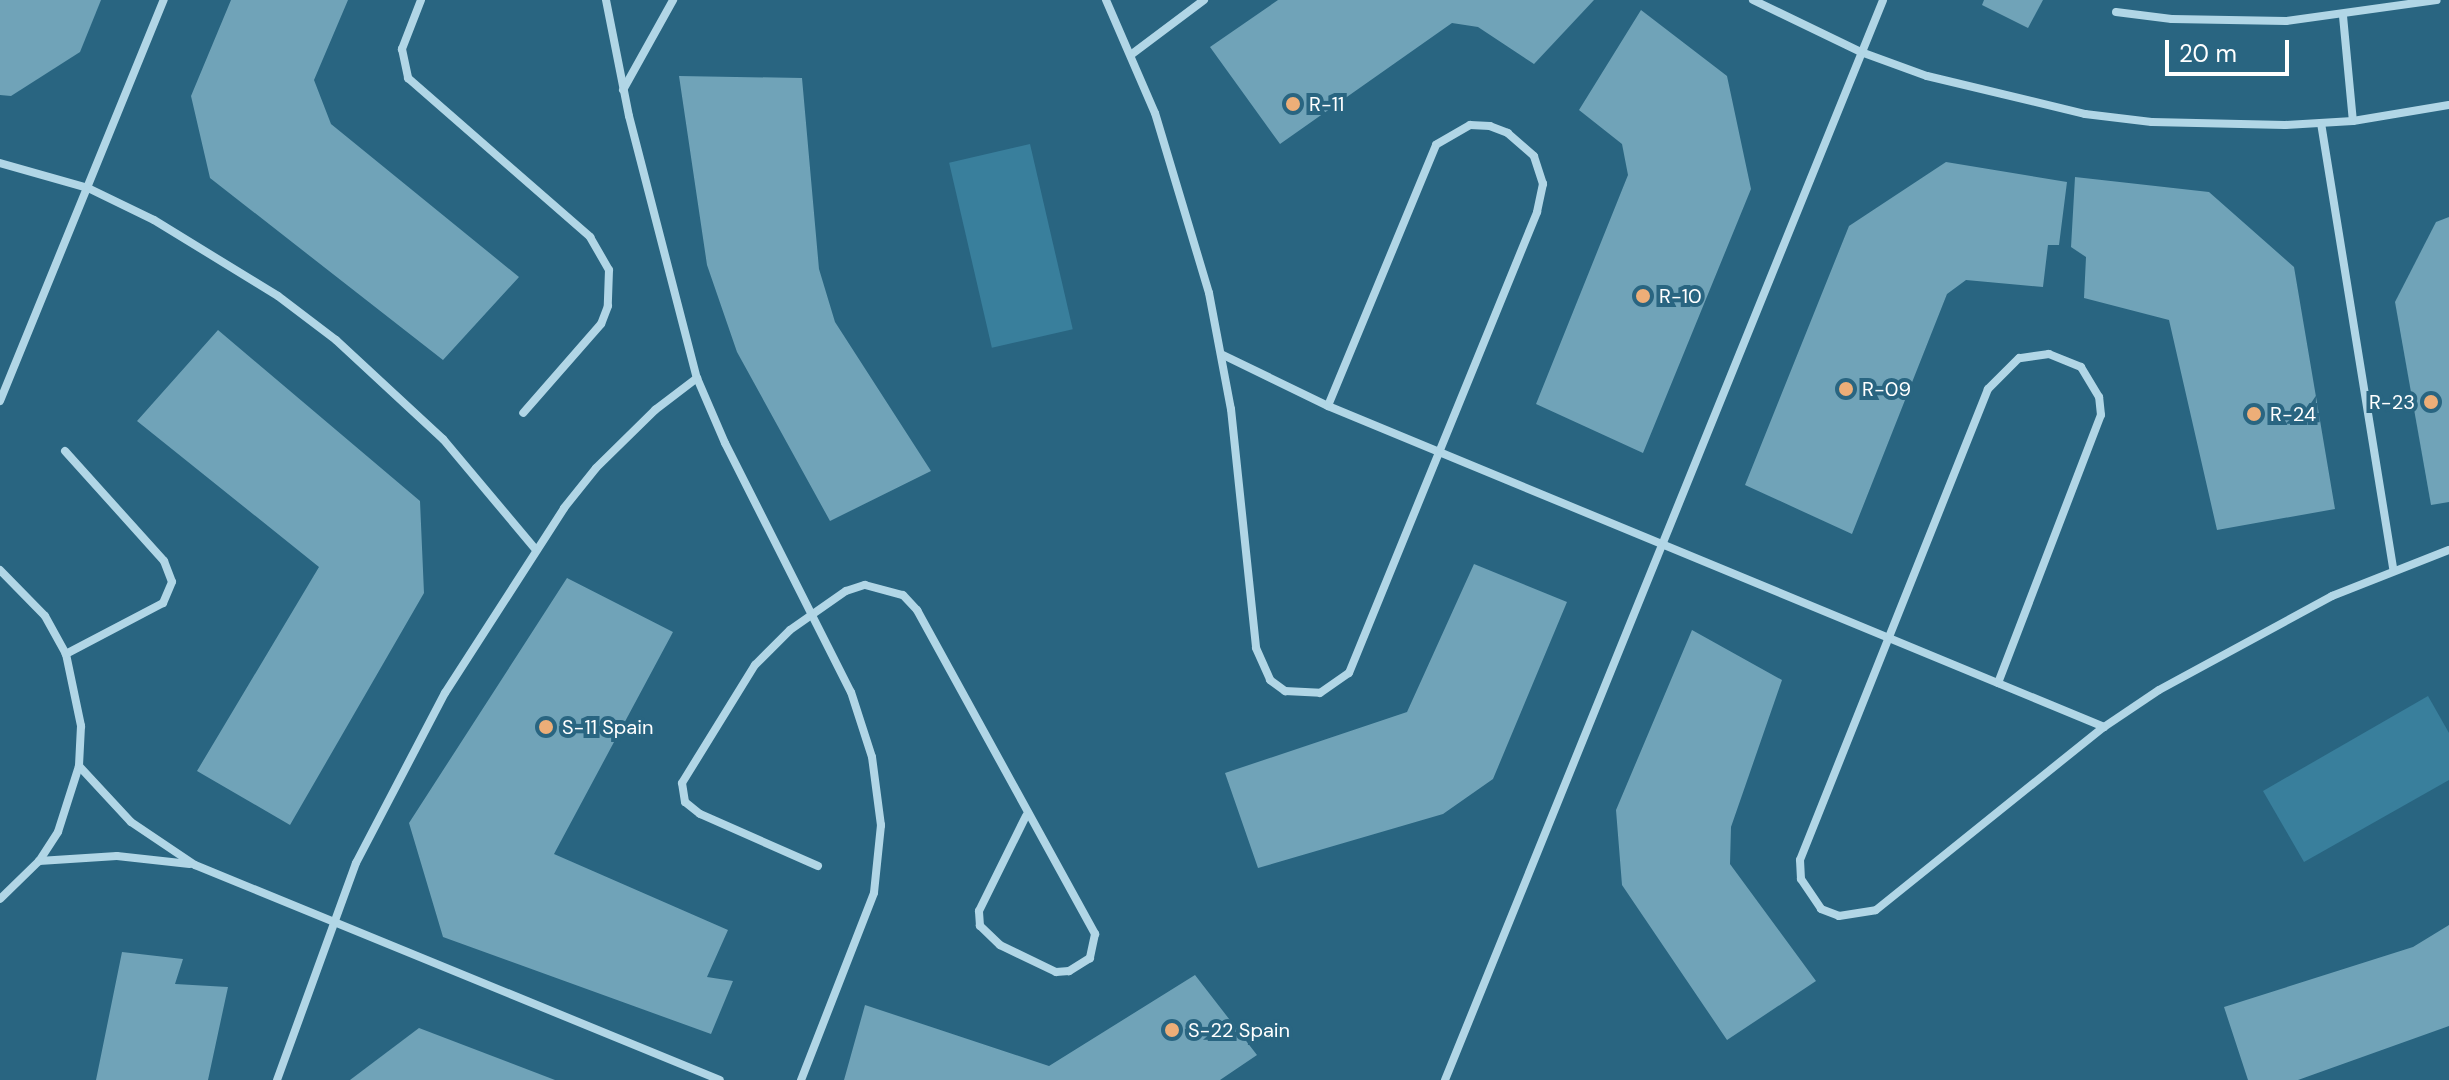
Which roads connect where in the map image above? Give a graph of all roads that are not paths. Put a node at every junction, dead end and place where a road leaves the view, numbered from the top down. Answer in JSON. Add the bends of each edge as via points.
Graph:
{"nodes":[{"id":1,"x":164,"y":0,"type":"edge"},
{"id":2,"x":421,"y":0,"type":"edge"},
{"id":3,"x":606,"y":0,"type":"edge"},
{"id":4,"x":673,"y":0,"type":"edge"},
{"id":5,"x":1106,"y":0,"type":"edge"},
{"id":6,"x":1204,"y":0,"type":"edge"},
{"id":7,"x":1753,"y":0,"type":"edge"},
{"id":8,"x":1883,"y":0,"type":"edge"},
{"id":9,"x":2437,"y":0,"type":"edge"},
{"id":10,"x":2116,"y":12,"type":"dead end"},
{"id":11,"x":2343,"y":16,"type":"junction"},
{"id":12,"x":1861,"y":52,"type":"junction"},
{"id":13,"x":1132,"y":54,"type":"junction"},
{"id":14,"x":623,"y":90,"type":"junction"},
{"id":15,"x":2449,"y":105,"type":"edge"},
{"id":16,"x":2353,"y":121,"type":"junction"},
{"id":17,"x":2321,"y":123,"type":"junction"},
{"id":18,"x":0,"y":163,"type":"edge"},
{"id":19,"x":88,"y":188,"type":"junction"},
{"id":20,"x":1223,"y":355,"type":"junction"},
{"id":21,"x":697,"y":378,"type":"junction"},
{"id":22,"x":0,"y":401,"type":"edge"},
{"id":23,"x":1328,"y":406,"type":"junction"},
{"id":24,"x":523,"y":413,"type":"dead end"},
{"id":25,"x":65,"y":451,"type":"dead end"},
{"id":26,"x":1437,"y":451,"type":"junction"},
{"id":27,"x":1666,"y":545,"type":"junction"},
{"id":28,"x":536,"y":550,"type":"junction"},
{"id":29,"x":2449,"y":550,"type":"edge"},
{"id":30,"x":2393,"y":569,"type":"junction"},
{"id":31,"x":0,"y":570,"type":"edge"},
{"id":32,"x":810,"y":616,"type":"junction"},
{"id":33,"x":1891,"y":638,"type":"junction"},
{"id":34,"x":66,"y":654,"type":"junction"},
{"id":35,"x":1998,"y":683,"type":"junction"},
{"id":36,"x":2104,"y":727,"type":"junction"},
{"id":37,"x":79,"y":766,"type":"junction"},
{"id":38,"x":1026,"y":816,"type":"junction"},
{"id":39,"x":39,"y":861,"type":"junction"},
{"id":40,"x":195,"y":865,"type":"junction"},
{"id":41,"x":818,"y":866,"type":"dead end"},
{"id":42,"x":0,"y":899,"type":"edge"},
{"id":43,"x":331,"y":922,"type":"junction"},
{"id":44,"x":277,"y":1080,"type":"edge"},
{"id":45,"x":720,"y":1080,"type":"edge"},
{"id":46,"x":801,"y":1080,"type":"edge"},
{"id":47,"x":1445,"y":1080,"type":"edge"}],
"edges":[{"from":1,"to":19,"type":"street"},
{"from":2,"to":24,"type":"street","via":[[402,49],[408,78],[590,237],[609,270],[610,297],[601,324]]},
{"from":3,"to":14,"type":"street"},
{"from":4,"to":14,"type":"street"},
{"from":5,"to":13,"type":"street"},
{"from":6,"to":13,"type":"street"},
{"from":7,"to":12,"type":"street"},
{"from":8,"to":12,"type":"street"},
{"from":9,"to":11,"type":"street"},
{"from":10,"to":11,"type":"street","via":[[2229,22]]},
{"from":11,"to":16,"type":"street"},
{"from":12,"to":17,"type":"street","via":[[2005,98],[2085,114],[2219,126]]},
{"from":12,"to":27,"type":"street"},
{"from":13,"to":20,"type":"street","via":[[1180,187]]},
{"from":14,"to":21,"type":"street"},
{"from":15,"to":16,"type":"street"},
{"from":16,"to":17,"type":"street"},
{"from":17,"to":30,"type":"street"},
{"from":18,"to":19,"type":"street"},
{"from":19,"to":22,"type":"street"},
{"from":19,"to":28,"type":"street","via":[[231,265],[336,340],[443,439]]},
{"from":20,"to":23,"type":"street"},
{"from":20,"to":26,"type":"street","via":[[1256,648],[1270,680],[1285,691],[1320,693],[1349,673]]},
{"from":21,"to":28,"type":"street","via":[[655,410],[596,468]]},
{"from":21,"to":32,"type":"street"},
{"from":23,"to":26,"type":"street"},
{"from":23,"to":26,"type":"street","via":[[1436,145],[1470,125],[1508,133],[1534,156],[1542,198]]},
{"from":25,"to":34,"type":"street","via":[[164,561],[172,582],[163,603]]},
{"from":26,"to":27,"type":"street"},
{"from":27,"to":33,"type":"street"},
{"from":27,"to":47,"type":"street"},
{"from":28,"to":43,"type":"street","via":[[403,768]]},
{"from":29,"to":30,"type":"street"},
{"from":30,"to":36,"type":"street","via":[[2216,655]]},
{"from":31,"to":34,"type":"street","via":[[45,616]]},
{"from":32,"to":38,"type":"street","via":[[846,591],[865,585],[903,595],[917,610]]},
{"from":32,"to":41,"type":"street","via":[[772,646],[744,679],[686,774],[682,793],[700,814]]},
{"from":32,"to":46,"type":"street","via":[[863,725],[881,825],[874,893]]},
{"from":33,"to":35,"type":"street"},
{"from":33,"to":35,"type":"street","via":[[1996,376],[2034,354],[2066,358],[2092,381],[2101,415]]},
{"from":33,"to":36,"type":"street","via":[[1800,860],[1801,879],[1821,909],[1839,916],[1876,910]]},
{"from":34,"to":37,"type":"street","via":[[81,726]]},
{"from":35,"to":36,"type":"street"},
{"from":37,"to":39,"type":"street","via":[[58,832]]},
{"from":37,"to":40,"type":"street","via":[[131,822]]},
{"from":38,"to":38,"type":"street","via":[[1095,934],[1090,958],[1069,971],[1056,972],[1000,945],[980,926],[979,911]]},
{"from":39,"to":40,"type":"street","via":[[117,856]]},
{"from":39,"to":42,"type":"street"},
{"from":40,"to":43,"type":"street"},
{"from":43,"to":44,"type":"street"},
{"from":43,"to":45,"type":"street"}]}
